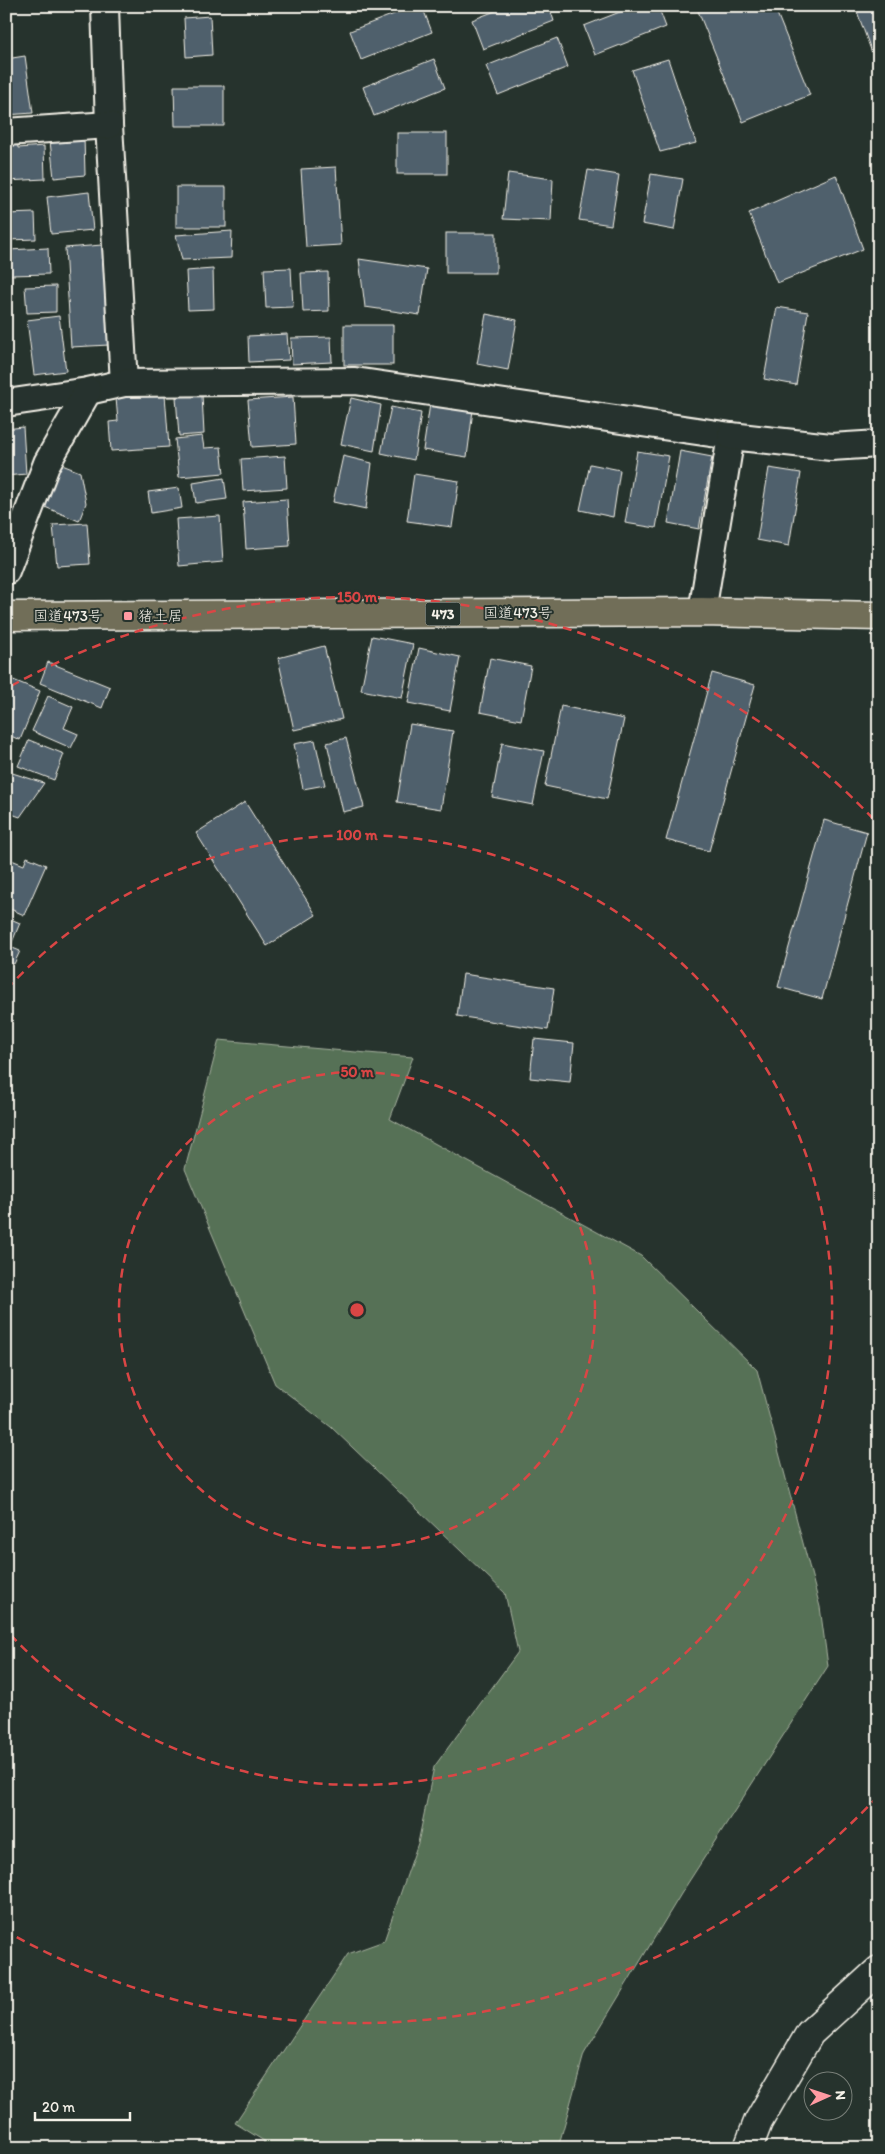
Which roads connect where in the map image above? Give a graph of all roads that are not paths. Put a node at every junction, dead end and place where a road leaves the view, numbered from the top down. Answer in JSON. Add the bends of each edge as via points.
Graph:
{"nodes":[{"id":1,"x":105,"y":6,"type":"edge"},
{"id":2,"x":109,"y":125,"type":"junction"},
{"id":3,"x":6,"y":132,"type":"edge"},
{"id":4,"x":124,"y":382,"type":"junction"},
{"id":5,"x":88,"y":391,"type":"junction"},
{"id":6,"x":6,"y":403,"type":"edge"},
{"id":7,"x":731,"y":436,"type":"junction"},
{"id":8,"x":879,"y":444,"type":"edge"},
{"id":9,"x":6,"y":571,"type":"edge"},
{"id":10,"x":702,"y":612,"type":"junction"},
{"id":11,"x":6,"y":616,"type":"edge"},
{"id":12,"x":879,"y":616,"type":"edge"},
{"id":13,"x":879,"y":1970,"type":"edge"},
{"id":14,"x":748,"y":2148,"type":"edge"}],
"edges":[{"from":1,"to":2,"type":"street"},
{"from":2,"to":3,"type":"street"},
{"from":2,"to":4,"type":"street"},
{"from":4,"to":5,"type":"street"},
{"from":4,"to":7,"type":"street","via":[[355,381]]},
{"from":5,"to":6,"type":"street"},
{"from":5,"to":9,"type":"street","via":[[47,463]]},
{"from":7,"to":8,"type":"street","via":[[831,446]]},
{"from":7,"to":10,"type":"street"},
{"from":10,"to":11,"type":"highway","name":"国道473号","number":"473"},
{"from":10,"to":12,"type":"highway","name":"国道473号","number":"473"},
{"from":13,"to":14,"type":"street","via":[[810,2033],[758,2122]]}]}
